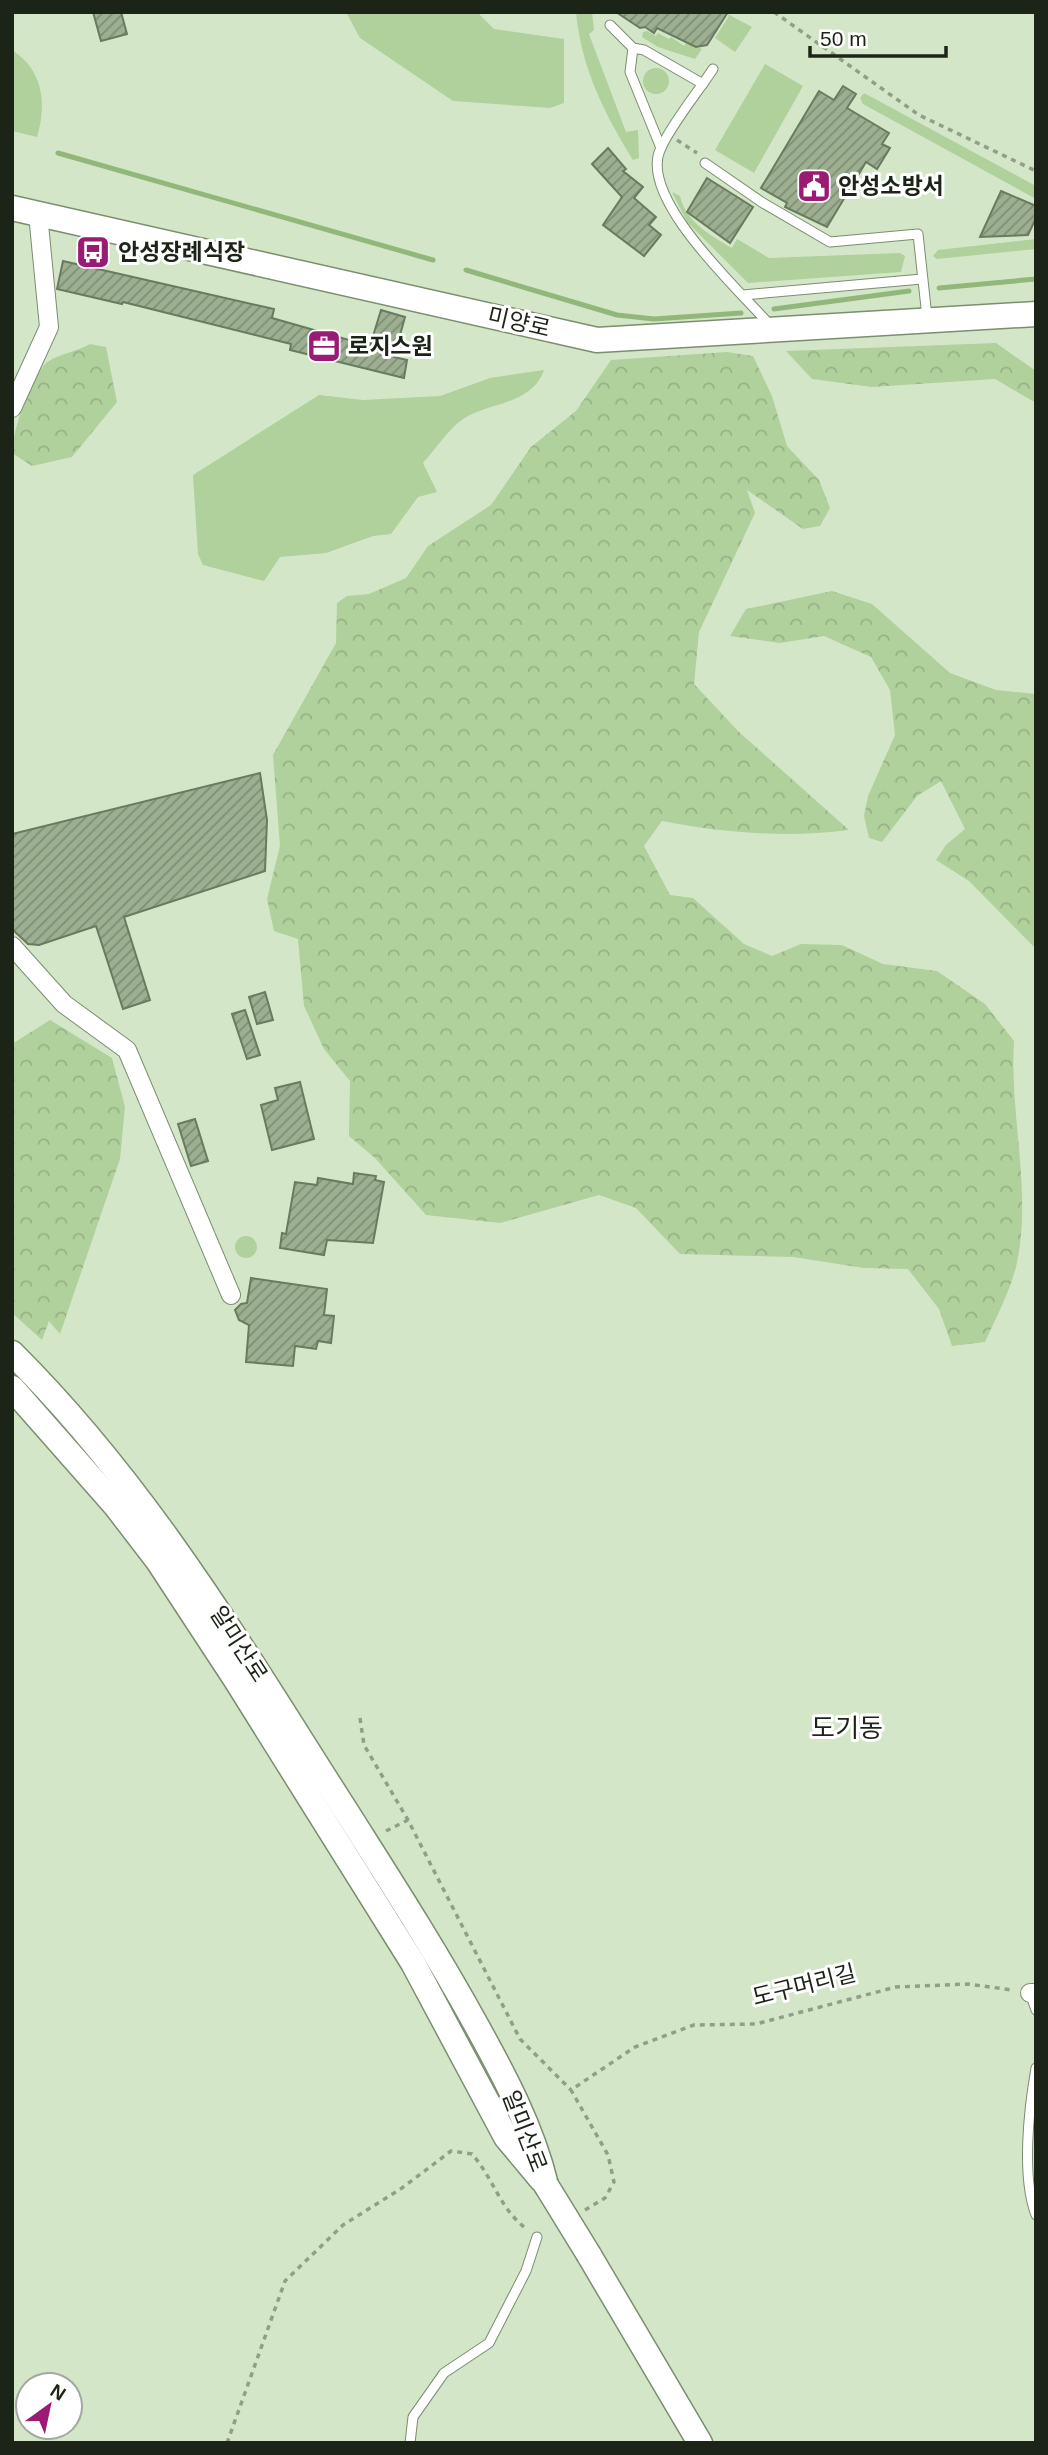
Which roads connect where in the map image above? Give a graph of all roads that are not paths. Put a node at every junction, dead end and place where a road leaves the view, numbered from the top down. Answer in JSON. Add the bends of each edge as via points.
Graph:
{"nodes":[{"id":1,"x":610,"y":25,"type":"dead end"},
{"id":2,"x":633,"y":48,"type":"junction"},
{"id":3,"x":713,"y":69,"type":"dead end"},
{"id":4,"x":703,"y":84,"type":"junction"},
{"id":5,"x":661,"y":148,"type":"junction"},
{"id":6,"x":705,"y":163,"type":"road end"},
{"id":7,"x":12,"y":208,"type":"edge"},
{"id":8,"x":38,"y":214,"type":"junction"},
{"id":9,"x":922,"y":279,"type":"junction"},
{"id":10,"x":743,"y":295,"type":"junction"},
{"id":11,"x":1036,"y":314,"type":"edge"},
{"id":12,"x":927,"y":321,"type":"junction"},
{"id":13,"x":775,"y":330,"type":"junction"},
{"id":14,"x":32,"y":365,"type":"junction"},
{"id":15,"x":12,"y":372,"type":"edge"},
{"id":16,"x":12,"y":408,"type":"edge"},
{"id":17,"x":12,"y":946,"type":"edge"},
{"id":18,"x":231,"y":1295,"type":"dead end"},
{"id":19,"x":12,"y":1353,"type":"edge"},
{"id":20,"x":12,"y":1388,"type":"edge"},
{"id":21,"x":1036,"y":2068,"type":"edge"},
{"id":22,"x":546,"y":2185,"type":"junction"},
{"id":23,"x":1036,"y":2215,"type":"edge"},
{"id":24,"x":537,"y":2237,"type":"road end"},
{"id":25,"x":410,"y":2443,"type":"edge"},
{"id":26,"x":700,"y":2443,"type":"edge"}],
"edges":[{"from":1,"to":2,"type":"lane"},
{"from":2,"to":4,"type":"lane"},
{"from":2,"to":5,"type":"lane","via":[[630,72]]},
{"from":3,"to":4,"type":"lane"},
{"from":4,"to":5,"type":"lane"},
{"from":5,"to":10,"type":"lane","via":[[657,176],[679,222]]},
{"from":6,"to":9,"type":"lane","via":[[830,242],[918,234]]},
{"from":7,"to":8,"type":"main road","name":"미양로"},
{"from":8,"to":13,"type":"main road","name":"미양로","via":[[597,340]]},
{"from":8,"to":14,"type":"street","via":[[49,327]]},
{"from":9,"to":10,"type":"lane"},
{"from":9,"to":12,"type":"lane"},
{"from":10,"to":13,"type":"lane"},
{"from":11,"to":12,"type":"main road","name":"미양로"},
{"from":12,"to":13,"type":"main road","name":"미양로"},
{"from":14,"to":15,"type":"street"},
{"from":14,"to":16,"type":"street"},
{"from":17,"to":18,"type":"street","via":[[64,1003],[127,1050]]},
{"from":19,"to":22,"type":"main road","name":"알미산로","via":[[148,1508],[241,1644],[433,1946],[499,2066],[539,2155]]},
{"from":20,"to":22,"type":"main road","name":"알미산로","via":[[115,1505],[158,1562],[413,1963],[506,2137]]},
{"from":21,"to":23,"type":"lane","via":[[1028,2110],[1028,2157]]},
{"from":22,"to":26,"type":"main road","bridge":true},
{"from":24,"to":25,"type":"lane","via":[[526,2271],[489,2343],[444,2374],[414,2417]]}]}
